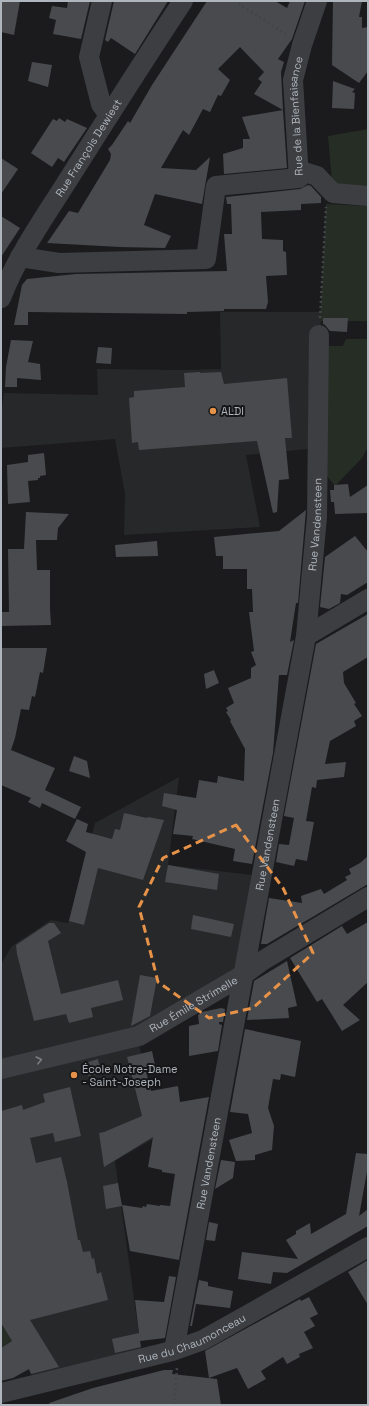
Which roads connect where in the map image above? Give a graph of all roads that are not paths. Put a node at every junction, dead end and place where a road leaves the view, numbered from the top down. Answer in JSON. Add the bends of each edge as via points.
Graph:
{"nodes":[{"id":1,"x":102,"y":1,"type":"edge"},
{"id":2,"x":183,"y":1,"type":"edge"},
{"id":3,"x":318,"y":1,"type":"edge"},
{"id":4,"x":109,"y":115,"type":"junction"},
{"id":5,"x":298,"y":170,"type":"junction"},
{"id":6,"x":368,"y":196,"type":"edge"},
{"id":7,"x":20,"y":257,"type":"junction"},
{"id":8,"x":1,"y":298,"type":"edge"},
{"id":9,"x":319,"y":335,"type":"road end"},
{"id":10,"x":368,"y":599,"type":"edge"},
{"id":11,"x":306,"y":636,"type":"junction"},
{"id":12,"x":368,"y":897,"type":"edge"},
{"id":13,"x":243,"y":975,"type":"junction"},
{"id":14,"x":1,"y":1069,"type":"edge"},
{"id":15,"x":368,"y":1247,"type":"edge"},
{"id":16,"x":174,"y":1350,"type":"junction"},
{"id":17,"x":1,"y":1393,"type":"edge"}],
"edges":[{"from":1,"to":4,"type":"street","via":[[89,57],[100,104]]},
{"from":2,"to":4,"type":"street","name":"Rue François Dewiest"},
{"from":3,"to":5,"type":"street","name":"Rue de la Bienfaisance","via":[[293,80]]},
{"from":4,"to":7,"type":"street","name":"Rue François Dewiest"},
{"from":5,"to":6,"type":"street","via":[[317,176],[333,193]]},
{"from":5,"to":7,"type":"street","name":"Rue de la Bienfaisance","via":[[299,178],[216,186],[206,259],[59,263]]},
{"from":7,"to":8,"type":"street","name":"Rue François Dewiest"},
{"from":9,"to":11,"type":"street","name":"Rue Vandensteen","via":[[317,517]]},
{"from":10,"to":11,"type":"street"},
{"from":11,"to":13,"type":"street","name":"Rue Vandensteen"},
{"from":12,"to":13,"type":"street","name":"Rue Émile Strimelle"},
{"from":14,"to":13,"type":"street","name":"Rue Émile Strimelle","one_way":true,"via":[[139,1036]]},
{"from":13,"to":16,"type":"street","name":"Rue Vandensteen"},
{"from":15,"to":16,"type":"street","name":"Rue du Chaumonceau","via":[[203,1340]]},
{"from":16,"to":17,"type":"street","name":"Rue du Chaumonceau"}]}
